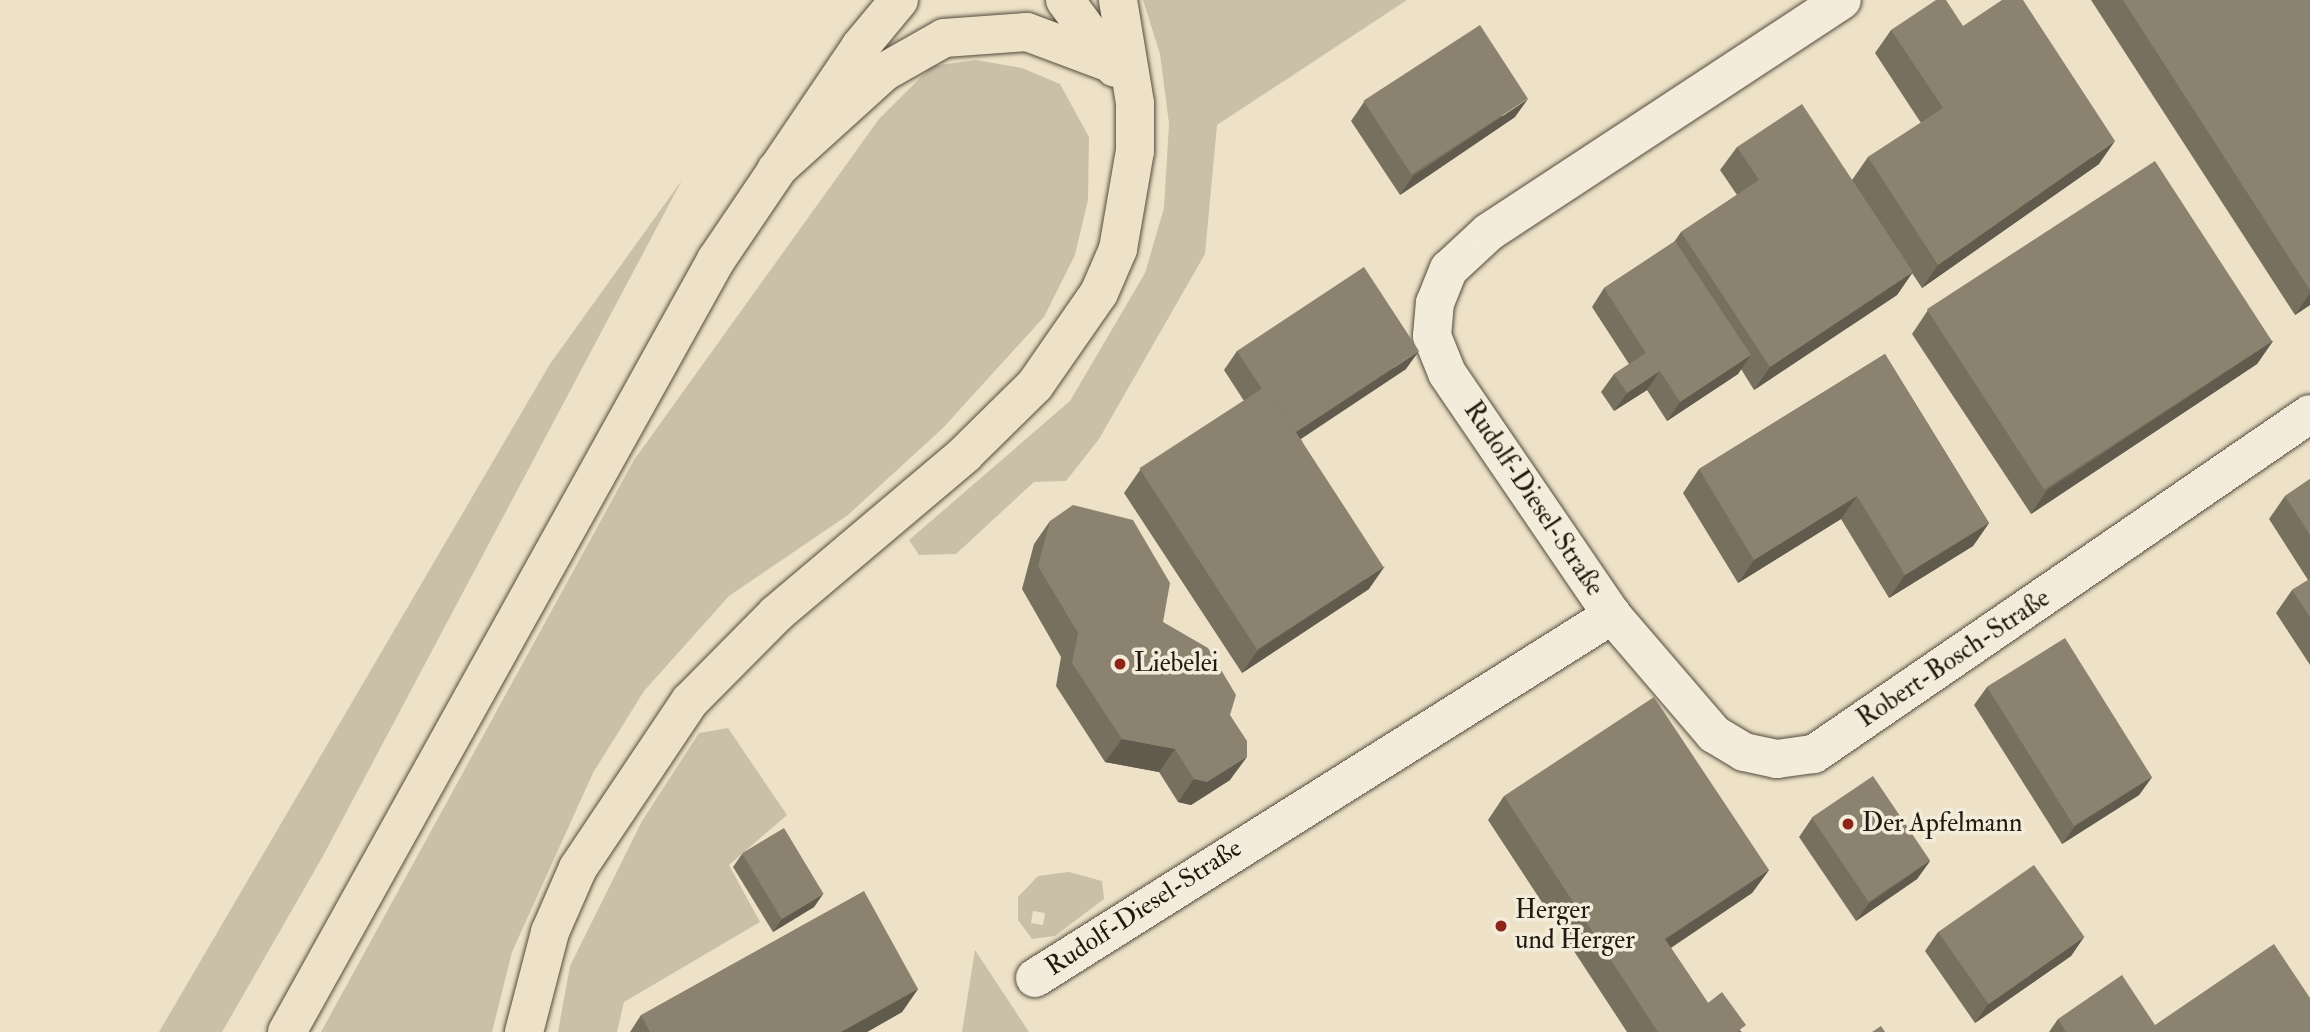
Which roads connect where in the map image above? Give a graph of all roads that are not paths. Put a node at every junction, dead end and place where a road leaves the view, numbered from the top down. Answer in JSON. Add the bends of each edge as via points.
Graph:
{"nodes":[{"id":1,"x":900,"y":0,"type":"edge"},
{"id":2,"x":1065,"y":0,"type":"edge"},
{"id":3,"x":1118,"y":0,"type":"edge"},
{"id":4,"x":1842,"y":0,"type":"edge"},
{"id":5,"x":1113,"y":64,"type":"junction"},
{"id":6,"x":1135,"y":103,"type":"junction"},
{"id":7,"x":775,"y":170,"type":"junction"},
{"id":8,"x":2310,"y":414,"type":"edge"},
{"id":9,"x":1612,"y":615,"type":"junction"},
{"id":10,"x":1035,"y":978,"type":"dead end"},
{"id":11,"x":287,"y":1032,"type":"edge"},
{"id":12,"x":524,"y":1032,"type":"edge"}],
"edges":[{"from":1,"to":7,"type":"main road"},
{"from":2,"to":5,"type":"main road"},
{"from":3,"to":6,"type":"main road"},
{"from":4,"to":9,"type":"street","name":"Rudolf-Diesel-Straße","via":[[1489,232],[1449,270],[1435,303],[1432,336],[1447,373]]},
{"from":5,"to":6,"type":"main road"},
{"from":5,"to":7,"type":"main road","via":[[1027,32],[944,38],[884,72]]},
{"from":6,"to":12,"type":"main road","via":[[1132,195],[1118,249],[1076,331],[1035,385],[965,454],[775,614],[690,701],[578,868],[550,932]]},
{"from":7,"to":11,"type":"main road","via":[[604,452]]},
{"from":8,"to":9,"type":"street","name":"Robert-Bosch-Straße","via":[[1814,754],[1777,759],[1744,752],[1714,734]]},
{"from":9,"to":10,"type":"street","name":"Rudolf-Diesel-Straße"}]}
